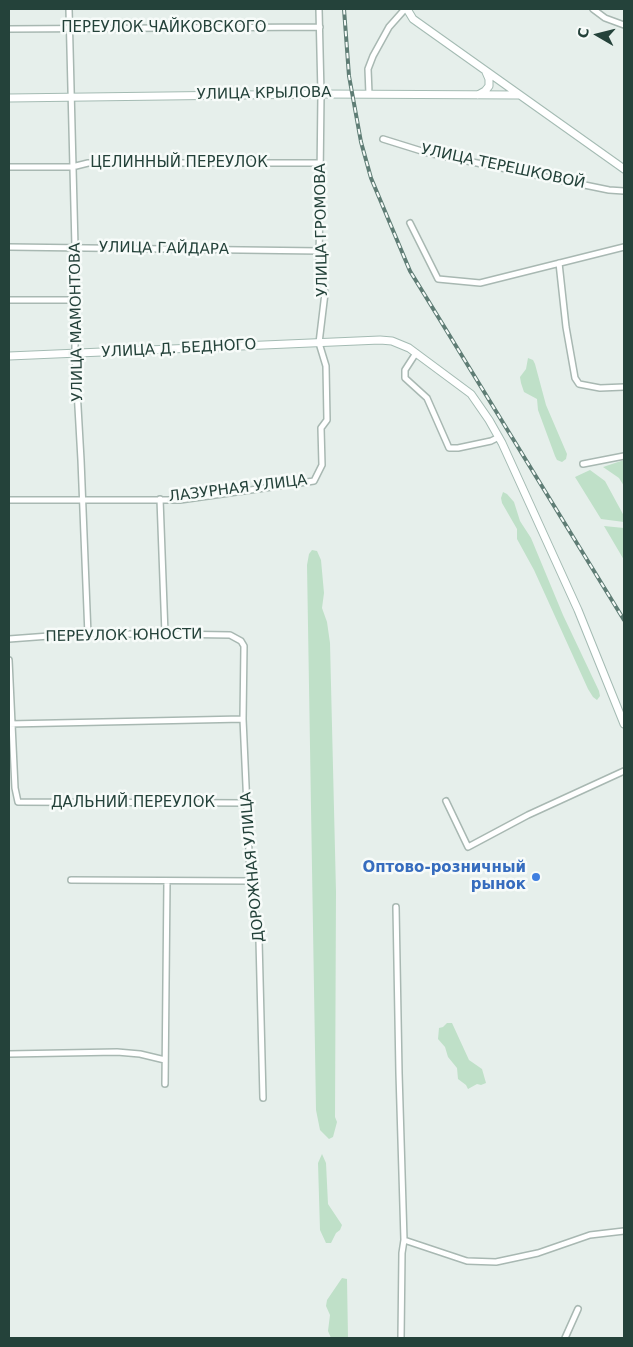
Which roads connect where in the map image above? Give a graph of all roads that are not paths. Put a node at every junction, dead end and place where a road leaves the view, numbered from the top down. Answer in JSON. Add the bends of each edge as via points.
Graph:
{"nodes":[{"id":1,"x":69,"y":9,"type":"edge"},
{"id":2,"x":319,"y":9,"type":"edge"},
{"id":3,"x":406,"y":9,"type":"edge"},
{"id":4,"x":593,"y":9,"type":"edge"},
{"id":5,"x":624,"y":26,"type":"edge"},
{"id":6,"x":320,"y":27,"type":"junction"},
{"id":7,"x":68,"y":28,"type":"junction"},
{"id":8,"x":9,"y":29,"type":"edge"},
{"id":9,"x":486,"y":71,"type":"junction"},
{"id":10,"x":321,"y":94,"type":"junction"},
{"id":11,"x":369,"y":94,"type":"junction"},
{"id":12,"x":477,"y":95,"type":"junction"},
{"id":13,"x":519,"y":95,"type":"junction"},
{"id":14,"x":70,"y":96,"type":"junction"},
{"id":15,"x":9,"y":98,"type":"edge"},
{"id":16,"x":383,"y":139,"type":"dead end"},
{"id":17,"x":320,"y":163,"type":"junction"},
{"id":18,"x":9,"y":167,"type":"edge"},
{"id":19,"x":72,"y":167,"type":"junction"},
{"id":20,"x":624,"y":169,"type":"edge"},
{"id":21,"x":624,"y":191,"type":"edge"},
{"id":22,"x":410,"y":223,"type":"dead end"},
{"id":23,"x":9,"y":247,"type":"edge"},
{"id":24,"x":75,"y":247,"type":"junction"},
{"id":25,"x":624,"y":247,"type":"edge"},
{"id":26,"x":320,"y":251,"type":"junction"},
{"id":27,"x":559,"y":263,"type":"junction"},
{"id":28,"x":9,"y":300,"type":"edge"},
{"id":29,"x":74,"y":300,"type":"junction"},
{"id":30,"x":319,"y":343,"type":"junction"},
{"id":31,"x":75,"y":354,"type":"junction"},
{"id":32,"x":416,"y":354,"type":"junction"},
{"id":33,"x":9,"y":356,"type":"edge"},
{"id":34,"x":624,"y":387,"type":"edge"},
{"id":35,"x":327,"y":420,"type":"joint"},
{"id":36,"x":499,"y":437,"type":"junction"},
{"id":37,"x":624,"y":456,"type":"edge"},
{"id":38,"x":583,"y":464,"type":"dead end"},
{"id":39,"x":160,"y":499,"type":"junction"},
{"id":40,"x":9,"y":500,"type":"edge"},
{"id":41,"x":83,"y":500,"type":"junction"},
{"id":42,"x":165,"y":634,"type":"junction"},
{"id":43,"x":88,"y":635,"type":"junction"},
{"id":44,"x":238,"y":638,"type":"joint"},
{"id":45,"x":9,"y":639,"type":"edge"},
{"id":46,"x":9,"y":660,"type":"edge"},
{"id":47,"x":243,"y":719,"type":"junction"},
{"id":48,"x":10,"y":724,"type":"edge"},
{"id":49,"x":624,"y":724,"type":"edge"},
{"id":50,"x":624,"y":771,"type":"edge"},
{"id":51,"x":446,"y":801,"type":"dead end"},
{"id":52,"x":247,"y":803,"type":"junction"},
{"id":53,"x":71,"y":880,"type":"dead end"},
{"id":54,"x":167,"y":881,"type":"junction"},
{"id":55,"x":251,"y":881,"type":"junction"},
{"id":56,"x":396,"y":907,"type":"dead end"},
{"id":57,"x":9,"y":1054,"type":"edge"},
{"id":58,"x":165,"y":1060,"type":"junction"},
{"id":59,"x":165,"y":1084,"type":"dead end"},
{"id":60,"x":263,"y":1098,"type":"dead end"},
{"id":61,"x":624,"y":1232,"type":"edge"},
{"id":62,"x":404,"y":1240,"type":"junction"},
{"id":63,"x":578,"y":1309,"type":"dead end"},
{"id":64,"x":401,"y":1338,"type":"edge"},
{"id":65,"x":566,"y":1338,"type":"edge"}],
"edges":[{"from":1,"to":7,"type":"street","name":"УЛИЦА МАМОНТОВА"},
{"from":2,"to":6,"type":"street","name":"УЛИЦА ГРОМОВА"},
{"from":3,"to":9,"type":"street","via":[[413,19]]},
{"from":3,"to":11,"type":"street","via":[[389,27],[373,56],[368,69]]},
{"from":4,"to":5,"type":"street"},
{"from":6,"to":7,"type":"street","name":"ПЕРЕУЛОК ЧАЙКОВСКОГО"},
{"from":6,"to":10,"type":"street","name":"УЛИЦА ГРОМОВА"},
{"from":7,"to":8,"type":"street","name":"ПЕРЕУЛОК ЧАЙКОВСКОГО"},
{"from":7,"to":14,"type":"street","name":"УЛИЦА МАМОНТОВА"},
{"from":9,"to":12,"type":"street","via":[[489,86]]},
{"from":9,"to":13,"type":"street"},
{"from":10,"to":11,"type":"street","name":"УЛИЦА КРЫЛОВА"},
{"from":10,"to":14,"type":"street","name":"УЛИЦА КРЫЛОВА"},
{"from":10,"to":17,"type":"street","name":"УЛИЦА ГРОМОВА"},
{"from":11,"to":12,"type":"street","name":"УЛИЦА КРЫЛОВА"},
{"from":12,"to":13,"type":"street","name":"УЛИЦА КРЫЛОВА"},
{"from":13,"to":20,"type":"street"},
{"from":14,"to":15,"type":"street","name":"УЛИЦА КРЫЛОВА"},
{"from":14,"to":19,"type":"street","name":"УЛИЦА МАМОНТОВА"},
{"from":16,"to":21,"type":"street","name":"УЛИЦА ТЕРЕШКОВОЙ","via":[[428,153]]},
{"from":17,"to":19,"type":"street","name":"ЦЕЛИННЫЙ ПЕРЕУЛОК","via":[[88,162]]},
{"from":17,"to":26,"type":"street","name":"УЛИЦА ГРОМОВА"},
{"from":18,"to":19,"type":"street","name":"ЦЕЛИННЫЙ ПЕРЕУЛОК"},
{"from":19,"to":24,"type":"street","name":"УЛИЦА МАМОНТОВА"},
{"from":22,"to":27,"type":"street","via":[[438,279],[480,282]]},
{"from":23,"to":24,"type":"street","name":"УЛИЦА ГАЙДАРА"},
{"from":24,"to":26,"type":"street","name":"УЛИЦА ГАЙДАРА"},
{"from":24,"to":29,"type":"street","name":"УЛИЦА МАМОНТОВА"},
{"from":25,"to":27,"type":"street"},
{"from":26,"to":30,"type":"street","name":"УЛИЦА ГРОМОВА","via":[[325,293]]},
{"from":27,"to":34,"type":"street","via":[[575,378],[579,384],[600,388]]},
{"from":28,"to":29,"type":"street"},
{"from":29,"to":31,"type":"street","name":"УЛИЦА МАМОНТОВА"},
{"from":30,"to":31,"type":"street","name":"УЛИЦА Д. БЕДНОГО"},
{"from":30,"to":32,"type":"street","name":"УЛИЦА Д. БЕДНОГО","via":[[392,341]]},
{"from":30,"to":35,"type":"street","name":"УЛИЦА ГРОМОВА","via":[[326,366]]},
{"from":31,"to":33,"type":"street","name":"УЛИЦА Д. БЕДНОГО"},
{"from":31,"to":41,"type":"street","name":"УЛИЦА МАМОНТОВА"},
{"from":32,"to":36,"type":"street","name":"УЛИЦА Д. БЕДНОГО","via":[[471,394]]},
{"from":32,"to":36,"type":"street","via":[[405,370],[404,378],[427,398],[449,448]]},
{"from":35,"to":39,"type":"street","name":"ЛАЗУРНАЯ УЛИЦА","via":[[321,428],[322,465],[314,482],[180,500]]},
{"from":36,"to":49,"type":"street","name":"УЛИЦА Д. БЕДНОГО","via":[[578,610]]},
{"from":37,"to":38,"type":"street"},
{"from":39,"to":41,"type":"street","name":"ЛАЗУРНАЯ УЛИЦА"},
{"from":39,"to":42,"type":"street"},
{"from":40,"to":41,"type":"street","name":"ЛАЗУРНАЯ УЛИЦА"},
{"from":41,"to":43,"type":"street","name":"УЛИЦА МАМОНТОВА"},
{"from":42,"to":43,"type":"street","name":"ПЕРЕУЛОК ЮНОСТИ"},
{"from":42,"to":44,"type":"street","name":"ПЕРЕУЛОК ЮНОСТИ","via":[[230,635]]},
{"from":43,"to":45,"type":"street","name":"ПЕРЕУЛОК ЮНОСТИ"},
{"from":44,"to":47,"type":"street","name":"ДОРОЖНАЯ УЛИЦА","via":[[244,646]]},
{"from":46,"to":48,"type":"street"},
{"from":47,"to":48,"type":"street"},
{"from":47,"to":52,"type":"street","name":"ДОРОЖНАЯ УЛИЦА"},
{"from":48,"to":52,"type":"street","name":"ДАЛЬНИЙ ПЕРЕУЛОК","via":[[18,802]]},
{"from":50,"to":51,"type":"street","via":[[468,847]]},
{"from":52,"to":55,"type":"street","name":"ДОРОЖНАЯ УЛИЦА"},
{"from":53,"to":54,"type":"street"},
{"from":54,"to":55,"type":"street"},
{"from":54,"to":58,"type":"street"},
{"from":55,"to":60,"type":"street","name":"ДОРОЖНАЯ УЛИЦА","via":[[259,940]]},
{"from":56,"to":62,"type":"street"},
{"from":57,"to":58,"type":"street","via":[[117,1052]]},
{"from":58,"to":59,"type":"street"},
{"from":61,"to":62,"type":"street","via":[[590,1235],[538,1253],[496,1262],[467,1261]]},
{"from":62,"to":64,"type":"street"},
{"from":63,"to":65,"type":"street"}]}
